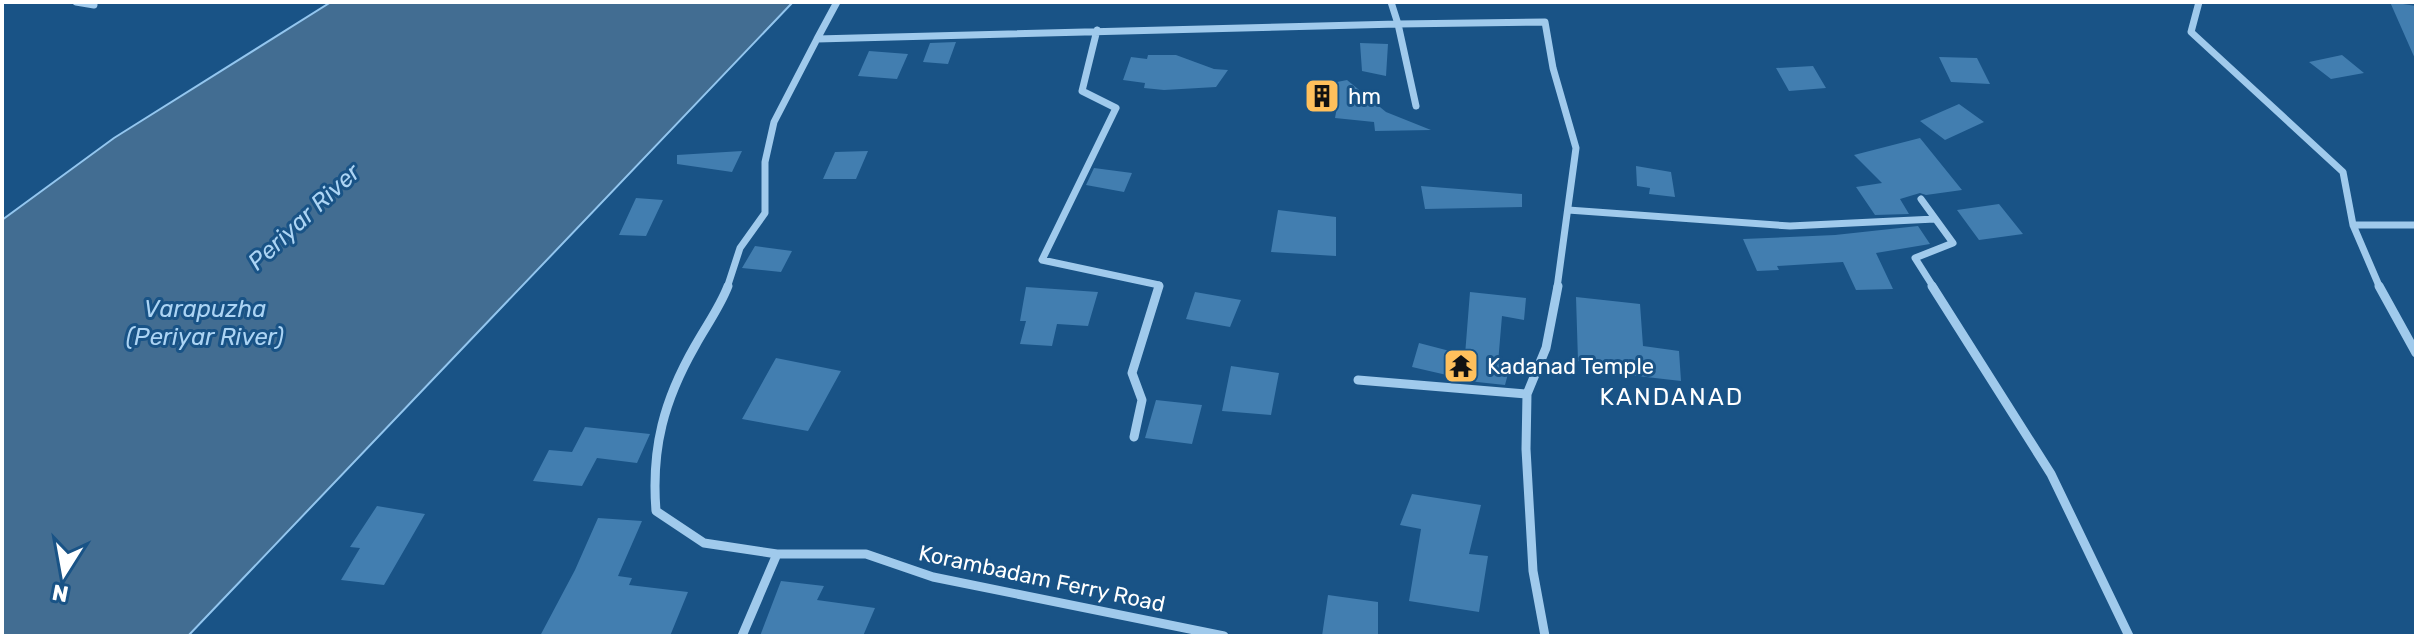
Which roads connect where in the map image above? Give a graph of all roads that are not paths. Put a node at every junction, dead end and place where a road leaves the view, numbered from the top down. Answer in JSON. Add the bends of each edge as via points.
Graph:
{"nodes":[{"id":1,"x":76,"y":2,"type":"edge"},
{"id":2,"x":837,"y":2,"type":"edge"},
{"id":3,"x":1391,"y":2,"type":"edge"},
{"id":4,"x":2199,"y":2,"type":"edge"},
{"id":5,"x":94,"y":5,"type":"dead end"},
{"id":6,"x":1398,"y":24,"type":"junction"},
{"id":7,"x":1097,"y":30,"type":"junction"},
{"id":8,"x":817,"y":39,"type":"junction"},
{"id":9,"x":1416,"y":106,"type":"dead end"},
{"id":10,"x":1921,"y":199,"type":"dead end"},
{"id":11,"x":1568,"y":210,"type":"junction"},
{"id":12,"x":1935,"y":219,"type":"junction"},
{"id":13,"x":2353,"y":225,"type":"junction"},
{"id":14,"x":2416,"y":225,"type":"edge"},
{"id":15,"x":2416,"y":353,"type":"edge"},
{"id":16,"x":1358,"y":380,"type":"dead end"},
{"id":17,"x":1527,"y":394,"type":"junction"},
{"id":18,"x":1134,"y":437,"type":"dead end"},
{"id":19,"x":777,"y":554,"type":"junction"},
{"id":20,"x":742,"y":636,"type":"edge"},
{"id":21,"x":1224,"y":636,"type":"edge"},
{"id":22,"x":1545,"y":636,"type":"edge"},
{"id":23,"x":2129,"y":636,"type":"edge"}],
"edges":[{"from":1,"to":5,"type":"street"},
{"from":2,"to":8,"type":"street","name":"Korambadam Ferry Road"},
{"from":3,"to":6,"type":"street"},
{"from":4,"to":13,"type":"street","via":[[2191,32],[2343,172]]},
{"from":6,"to":7,"type":"street"},
{"from":6,"to":9,"type":"street"},
{"from":6,"to":11,"type":"street","via":[[1545,22],[1576,148]]},
{"from":7,"to":8,"type":"street"},
{"from":7,"to":18,"type":"street","via":[[1082,91],[1116,108],[1042,260],[1159,285],[1132,373],[1142,400]]},
{"from":8,"to":19,"type":"street","name":"Korambadam Ferry Road","via":[[775,110],[762,176],[765,213],[738,252],[726,292],[679,371],[656,433],[651,471],[656,511],[704,543]]},
{"from":10,"to":12,"type":"street"},
{"from":11,"to":12,"type":"street","via":[[1790,226]]},
{"from":11,"to":17,"type":"street","via":[[1546,348]]},
{"from":12,"to":23,"type":"street","via":[[1953,243],[1915,258],[2051,474]]},
{"from":13,"to":14,"type":"street"},
{"from":13,"to":15,"type":"street"},
{"from":16,"to":17,"type":"street"},
{"from":17,"to":22,"type":"street","via":[[1533,571]]},
{"from":19,"to":20,"type":"street"},
{"from":19,"to":21,"type":"street","name":"Korambadam Ferry Road","via":[[866,554],[933,577]]}]}
